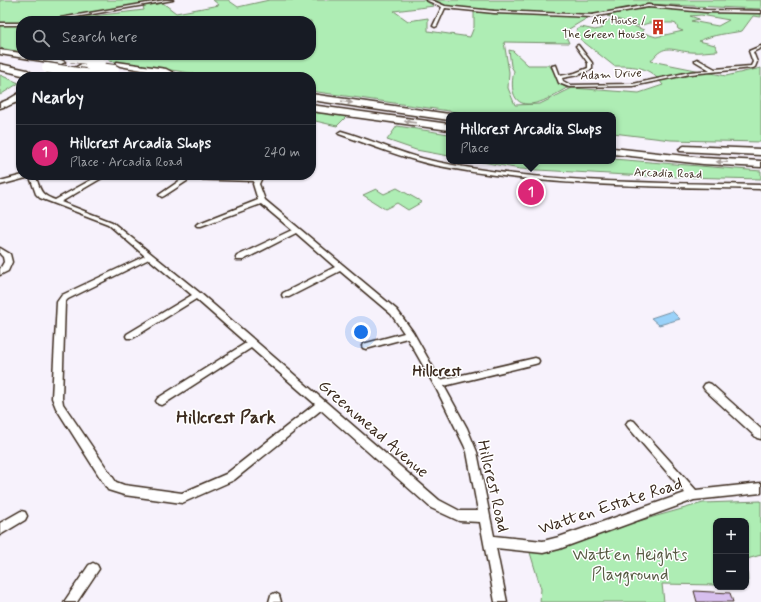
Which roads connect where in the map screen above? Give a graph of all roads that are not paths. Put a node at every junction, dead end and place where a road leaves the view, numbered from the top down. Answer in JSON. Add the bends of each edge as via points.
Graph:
{"nodes":[{"id":1,"x":172,"y":0,"type":"edge"},
{"id":2,"x":428,"y":0,"type":"edge"},
{"id":3,"x":444,"y":7,"type":"junction"},
{"id":4,"x":761,"y":12,"type":"edge"},
{"id":5,"x":75,"y":16,"type":"edge"},
{"id":6,"x":0,"y":24,"type":"edge"},
{"id":7,"x":16,"y":24,"type":"edge"},
{"id":8,"x":435,"y":26,"type":"dead end"},
{"id":9,"x":16,"y":45,"type":"dead end"},
{"id":10,"x":0,"y":46,"type":"edge"},
{"id":11,"x":578,"y":46,"type":"dead end"},
{"id":12,"x":761,"y":47,"type":"edge"},
{"id":13,"x":0,"y":52,"type":"edge"},
{"id":14,"x":16,"y":54,"type":"edge"},
{"id":15,"x":71,"y":60,"type":"edge"},
{"id":16,"x":81,"y":60,"type":"edge"},
{"id":17,"x":94,"y":60,"type":"edge"},
{"id":18,"x":100,"y":60,"type":"edge"},
{"id":19,"x":697,"y":60,"type":"dead end"},
{"id":20,"x":0,"y":62,"type":"edge"},
{"id":21,"x":554,"y":66,"type":"dead end"},
{"id":22,"x":0,"y":67,"type":"edge"},
{"id":23,"x":117,"y":67,"type":"junction"},
{"id":24,"x":715,"y":71,"type":"junction"},
{"id":25,"x":24,"y":72,"type":"edge"},
{"id":26,"x":72,"y":72,"type":"edge"},
{"id":27,"x":72,"y":72,"type":"edge"},
{"id":28,"x":79,"y":72,"type":"edge"},
{"id":29,"x":143,"y":72,"type":"edge"},
{"id":30,"x":166,"y":72,"type":"edge"},
{"id":31,"x":560,"y":77,"type":"junction"},
{"id":32,"x":653,"y":82,"type":"junction"},
{"id":33,"x":635,"y":89,"type":"dead end"},
{"id":34,"x":316,"y":98,"type":"edge"},
{"id":35,"x":316,"y":109,"type":"edge"},
{"id":36,"x":446,"y":117,"type":"edge"},
{"id":37,"x":446,"y":127,"type":"edge"},
{"id":38,"x":341,"y":133,"type":"dead end"},
{"id":39,"x":616,"y":141,"type":"edge"},
{"id":40,"x":616,"y":151,"type":"edge"},
{"id":41,"x":761,"y":152,"type":"edge"},
{"id":42,"x":761,"y":164,"type":"edge"},
{"id":43,"x":16,"y":178,"type":"edge"},
{"id":44,"x":33,"y":180,"type":"edge"},
{"id":45,"x":95,"y":180,"type":"edge"},
{"id":46,"x":185,"y":180,"type":"edge"},
{"id":47,"x":258,"y":180,"type":"edge"},
{"id":48,"x":0,"y":182,"type":"edge"},
{"id":49,"x":761,"y":187,"type":"edge"},
{"id":50,"x":162,"y":194,"type":"dead end"},
{"id":51,"x":262,"y":200,"type":"junction"},
{"id":52,"x":56,"y":202,"type":"junction"},
{"id":53,"x":199,"y":225,"type":"dead end"},
{"id":54,"x":296,"y":231,"type":"junction"},
{"id":55,"x":0,"y":250,"type":"edge"},
{"id":56,"x":150,"y":256,"type":"junction"},
{"id":57,"x":240,"y":258,"type":"dead end"},
{"id":58,"x":341,"y":267,"type":"junction"},
{"id":59,"x":0,"y":273,"type":"edge"},
{"id":60,"x":197,"y":295,"type":"junction"},
{"id":61,"x":286,"y":295,"type":"dead end"},
{"id":62,"x":410,"y":334,"type":"junction"},
{"id":63,"x":130,"y":336,"type":"dead end"},
{"id":64,"x":252,"y":343,"type":"junction"},
{"id":65,"x":366,"y":346,"type":"dead end"},
{"id":66,"x":534,"y":361,"type":"dead end"},
{"id":67,"x":438,"y":384,"type":"junction"},
{"id":68,"x":708,"y":387,"type":"dead end"},
{"id":69,"x":162,"y":401,"type":"dead end"},
{"id":70,"x":321,"y":405,"type":"junction"},
{"id":71,"x":631,"y":424,"type":"dead end"},
{"id":72,"x":761,"y":435,"type":"edge"},
{"id":73,"x":761,"y":488,"type":"edge"},
{"id":74,"x":694,"y":496,"type":"junction"},
{"id":75,"x":21,"y":516,"type":"dead end"},
{"id":76,"x":484,"y":517,"type":"junction"},
{"id":77,"x":0,"y":529,"type":"edge"},
{"id":78,"x":489,"y":541,"type":"junction"},
{"id":79,"x":93,"y":568,"type":"dead end"},
{"id":80,"x":70,"y":602,"type":"edge"},
{"id":81,"x":501,"y":602,"type":"edge"}],
"edges":[{"from":1,"to":5,"type":"street"},
{"from":2,"to":3,"type":"street"},
{"from":3,"to":4,"type":"street","via":[[592,16],[648,6]]},
{"from":3,"to":8,"type":"street"},
{"from":6,"to":7,"type":"street"},
{"from":9,"to":10,"type":"highway"},
{"from":11,"to":31,"type":"street","name":"Adam Drive","via":[[590,64],[590,69]]},
{"from":12,"to":24,"type":"street","name":"Adam Drive","via":[[751,50],[756,62],[753,67]]},
{"from":13,"to":14,"type":"highway"},
{"from":15,"to":23,"type":"highway","bridge":true},
{"from":16,"to":23,"type":"highway","bridge":true},
{"from":17,"to":26,"type":"highway"},
{"from":18,"to":28,"type":"highway"},
{"from":19,"to":24,"type":"street"},
{"from":20,"to":27,"type":"highway","bridge":true},
{"from":21,"to":31,"type":"street"},
{"from":22,"to":25,"type":"highway"},
{"from":23,"to":29,"type":"highway"},
{"from":23,"to":30,"type":"highway"},
{"from":24,"to":32,"type":"street","name":"Adam Drive","via":[[684,74]]},
{"from":31,"to":32,"type":"street","name":"Adam Drive","via":[[561,82],[569,86],[615,86]]},
{"from":32,"to":33,"type":"street","name":"Adam Drive"},
{"from":34,"to":36,"type":"highway","one_way":true},
{"from":37,"to":35,"type":"highway","one_way":true},
{"from":38,"to":49,"type":"street","name":"Arcadia Road","via":[[432,163],[523,177]]},
{"from":39,"to":41,"type":"highway","via":[[668,148]]},
{"from":42,"to":40,"type":"highway","one_way":true,"via":[[703,161]]},
{"from":43,"to":48,"type":"street"},
{"from":44,"to":52,"type":"street","name":"Greenmead Avenue","via":[[39,194]]},
{"from":45,"to":52,"type":"street"},
{"from":46,"to":50,"type":"street"},
{"from":47,"to":51,"type":"street","via":[[256,184]]},
{"from":51,"to":53,"type":"street"},
{"from":51,"to":54,"type":"street","name":"Hillcrest Road"},
{"from":52,"to":56,"type":"street","name":"Greenmead Avenue","via":[[110,223]]},
{"from":54,"to":57,"type":"street"},
{"from":54,"to":58,"type":"street","name":"Hillcrest Road"},
{"from":55,"to":59,"type":"street","via":[[7,256],[8,262]]},
{"from":56,"to":60,"type":"street","name":"Greenmead Avenue"},
{"from":56,"to":70,"type":"street","via":[[65,297],[61,302],[57,398],[59,406],[112,486],[182,498],[230,478]]},
{"from":58,"to":61,"type":"street"},
{"from":58,"to":62,"type":"street","name":"Hillcrest Road","via":[[394,312]]},
{"from":60,"to":63,"type":"street"},
{"from":60,"to":64,"type":"street","name":"Greenmead Avenue"},
{"from":62,"to":65,"type":"street"},
{"from":62,"to":67,"type":"street","name":"Hillcrest Road"},
{"from":64,"to":69,"type":"street"},
{"from":64,"to":70,"type":"street","name":"Greenmead Avenue"},
{"from":66,"to":67,"type":"street"},
{"from":67,"to":76,"type":"street","name":"Hillcrest Road","via":[[472,452]]},
{"from":68,"to":72,"type":"street"},
{"from":70,"to":76,"type":"street","name":"Greenmead Avenue","via":[[435,504],[460,516]]},
{"from":71,"to":74,"type":"street","name":"Watten Estate Road"},
{"from":73,"to":74,"type":"street","name":"Watten Estate Road"},
{"from":74,"to":78,"type":"street","name":"Watten Estate Road","via":[[543,547]]},
{"from":75,"to":77,"type":"street"},
{"from":76,"to":78,"type":"street","name":"Hillcrest Road"},
{"from":78,"to":81,"type":"street","name":"Hillcrest Road"},
{"from":79,"to":80,"type":"street"}]}
